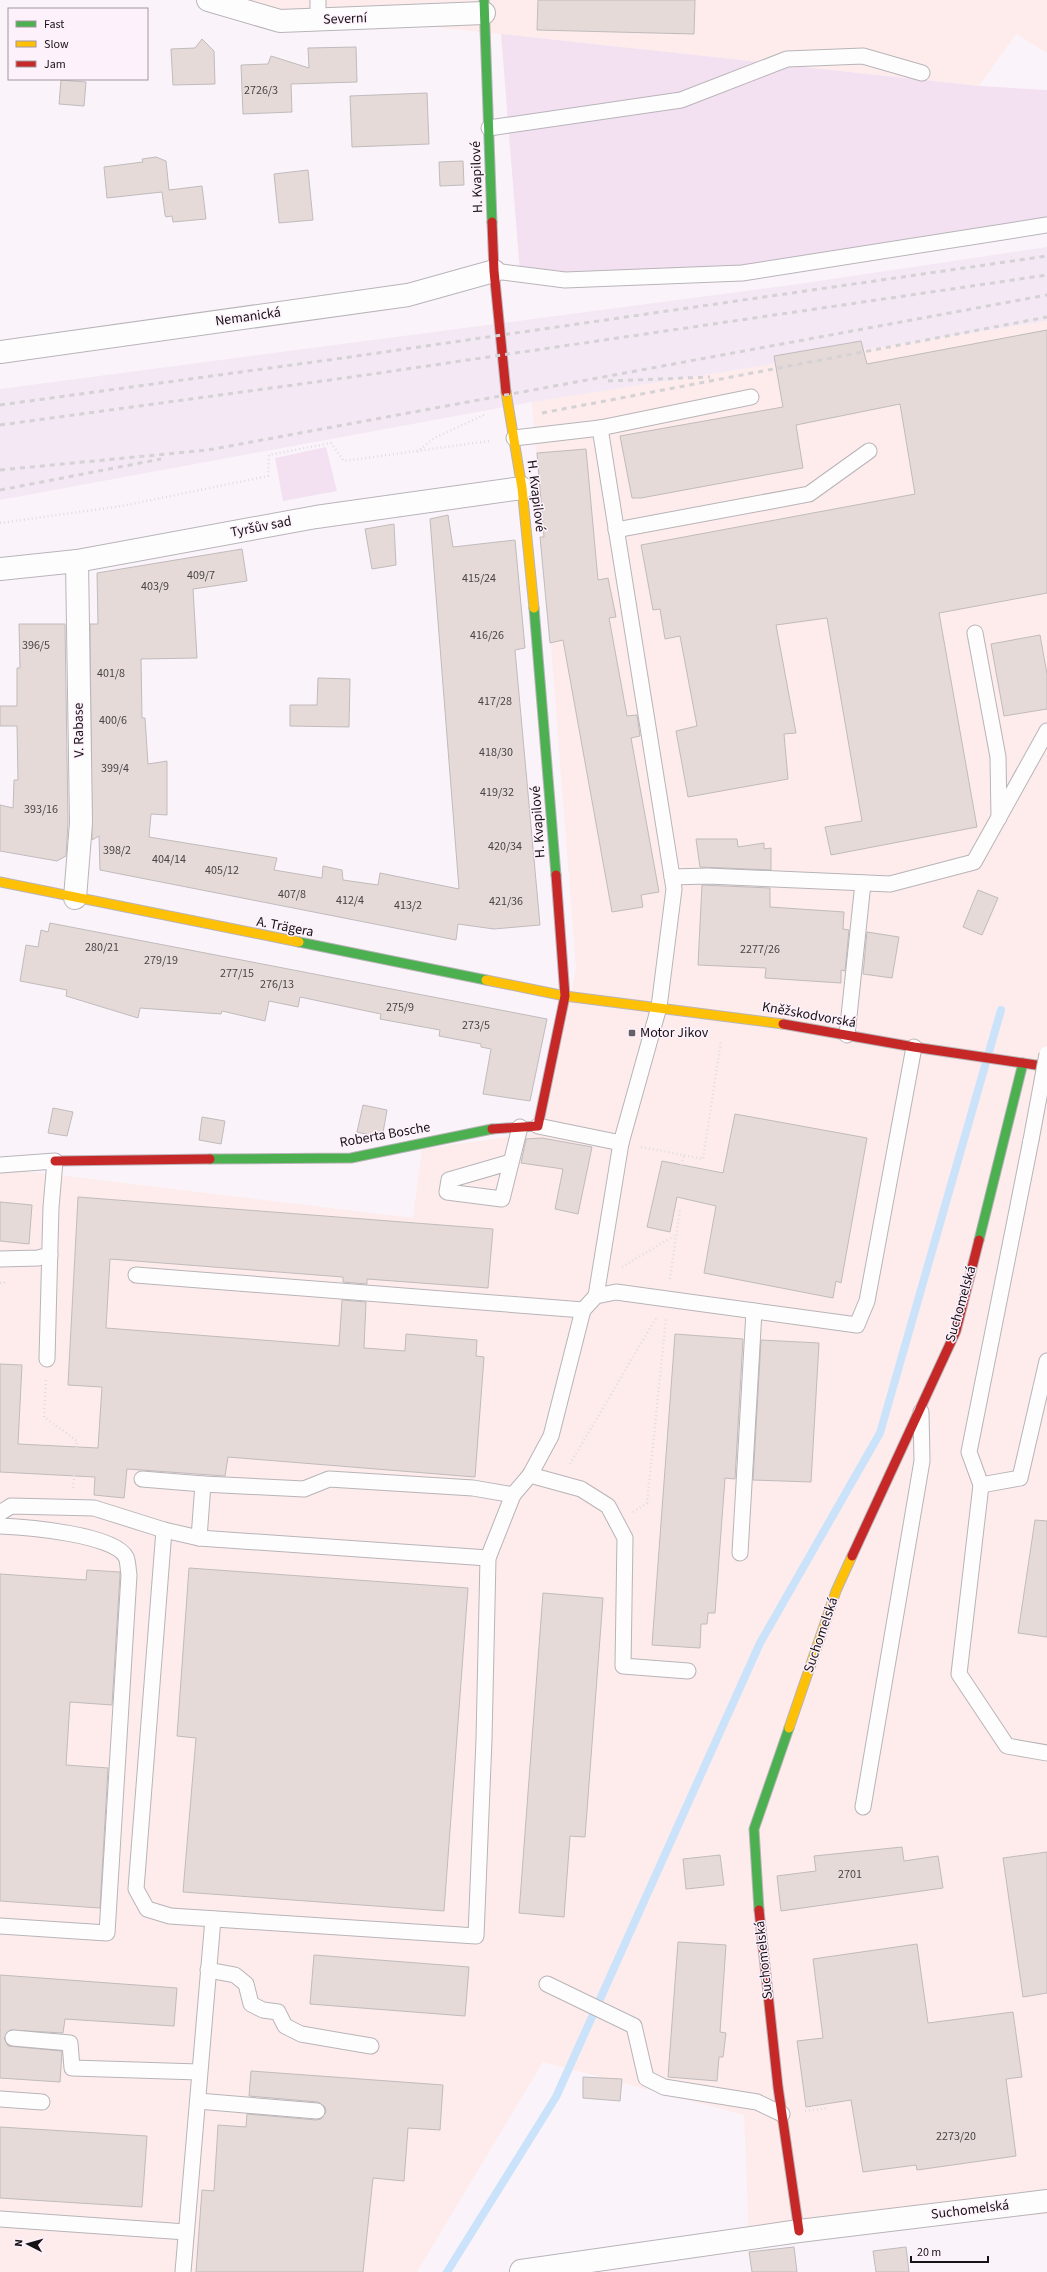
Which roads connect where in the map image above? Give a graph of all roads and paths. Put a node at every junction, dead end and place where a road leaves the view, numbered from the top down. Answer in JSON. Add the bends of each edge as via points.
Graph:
{"nodes":[{"id":1,"x":208,"y":0,"type":"edge"},
{"id":2,"x":484,"y":6,"type":"edge"},
{"id":3,"x":318,"y":10,"type":"edge"},
{"id":4,"x":922,"y":73,"type":"dead end"},
{"id":5,"x":489,"y":128,"type":"junction"},
{"id":6,"x":1047,"y":225,"type":"edge"},
{"id":7,"x":494,"y":270,"type":"junction"},
{"id":8,"x":0,"y":352,"type":"edge"},
{"id":9,"x":751,"y":396,"type":"dead end"},
{"id":10,"x":508,"y":404,"type":"junction"},
{"id":11,"x":600,"y":428,"type":"junction"},
{"id":12,"x":514,"y":438,"type":"junction"},
{"id":13,"x":417,"y":452,"type":"junction"},
{"id":14,"x":869,"y":452,"type":"dead end"},
{"id":15,"x":522,"y":488,"type":"junction"},
{"id":16,"x":0,"y":524,"type":"edge"},
{"id":17,"x":616,"y":530,"type":"junction"},
{"id":18,"x":77,"y":561,"type":"junction"},
{"id":19,"x":0,"y":569,"type":"edge"},
{"id":20,"x":975,"y":634,"type":"dead end"},
{"id":21,"x":1047,"y":731,"type":"edge"},
{"id":22,"x":999,"y":818,"type":"junction"},
{"id":23,"x":672,"y":877,"type":"junction"},
{"id":24,"x":0,"y":882,"type":"edge"},
{"id":25,"x":863,"y":883,"type":"junction"},
{"id":26,"x":75,"y":898,"type":"junction"},
{"id":27,"x":565,"y":996,"type":"junction"},
{"id":28,"x":659,"y":1007,"type":"junction"},
{"id":29,"x":722,"y":1034,"type":"dead end"},
{"id":30,"x":847,"y":1035,"type":"junction"},
{"id":31,"x":914,"y":1047,"type":"junction"},
{"id":32,"x":1047,"y":1054,"type":"edge"},
{"id":33,"x":1023,"y":1063,"type":"junction"},
{"id":34,"x":1047,"y":1067,"type":"edge"},
{"id":35,"x":538,"y":1126,"type":"junction"},
{"id":36,"x":520,"y":1127,"type":"junction"},
{"id":37,"x":621,"y":1143,"type":"junction"},
{"id":38,"x":684,"y":1156,"type":"junction"},
{"id":39,"x":55,"y":1161,"type":"junction"},
{"id":40,"x":511,"y":1162,"type":"dead end"},
{"id":41,"x":0,"y":1165,"type":"edge"},
{"id":42,"x":681,"y":1165,"type":"dead end"},
{"id":43,"x":680,"y":1208,"type":"dead end"},
{"id":44,"x":675,"y":1236,"type":"junction"},
{"id":45,"x":50,"y":1255,"type":"junction"},
{"id":46,"x":0,"y":1258,"type":"edge"},
{"id":47,"x":136,"y":1275,"type":"dead end"},
{"id":48,"x":599,"y":1281,"type":"junction"},
{"id":49,"x":596,"y":1296,"type":"junction"},
{"id":50,"x":668,"y":1299,"type":"junction"},
{"id":51,"x":583,"y":1310,"type":"junction"},
{"id":52,"x":754,"y":1311,"type":"junction"},
{"id":53,"x":47,"y":1359,"type":"joint"},
{"id":54,"x":1047,"y":1361,"type":"edge"},
{"id":55,"x":921,"y":1408,"type":"junction"},
{"id":56,"x":530,"y":1475,"type":"junction"},
{"id":57,"x":142,"y":1479,"type":"dead end"},
{"id":58,"x":558,"y":1483,"type":"junction"},
{"id":59,"x":203,"y":1484,"type":"junction"},
{"id":60,"x":981,"y":1485,"type":"junction"},
{"id":61,"x":513,"y":1495,"type":"junction"},
{"id":62,"x":71,"y":1507,"type":"junction"},
{"id":63,"x":0,"y":1513,"type":"edge"},
{"id":64,"x":617,"y":1523,"type":"junction"},
{"id":65,"x":0,"y":1526,"type":"edge"},
{"id":66,"x":164,"y":1530,"type":"junction"},
{"id":67,"x":199,"y":1538,"type":"junction"},
{"id":68,"x":740,"y":1553,"type":"dead end"},
{"id":69,"x":488,"y":1558,"type":"junction"},
{"id":70,"x":688,"y":1671,"type":"dead end"},
{"id":71,"x":1047,"y":1754,"type":"edge"},
{"id":72,"x":863,"y":1807,"type":"dead end"},
{"id":73,"x":212,"y":1919,"type":"junction"},
{"id":74,"x":0,"y":1926,"type":"edge"},
{"id":75,"x":208,"y":1970,"type":"junction"},
{"id":76,"x":547,"y":1984,"type":"dead end"},
{"id":77,"x":13,"y":2038,"type":"dead end"},
{"id":78,"x":371,"y":2046,"type":"dead end"},
{"id":79,"x":199,"y":2072,"type":"junction"},
{"id":80,"x":0,"y":2099,"type":"edge"},
{"id":81,"x":198,"y":2101,"type":"junction"},
{"id":82,"x":42,"y":2102,"type":"dead end"},
{"id":83,"x":317,"y":2111,"type":"dead end"},
{"id":84,"x":782,"y":2114,"type":"junction"},
{"id":85,"x":1047,"y":2201,"type":"edge"},
{"id":86,"x":0,"y":2219,"type":"edge"},
{"id":87,"x":799,"y":2231,"type":"junction"},
{"id":88,"x":186,"y":2232,"type":"junction"},
{"id":89,"x":521,"y":2271,"type":"dead end"},
{"id":90,"x":183,"y":2272,"type":"edge"}],
"edges":[{"from":1,"to":3,"type":"street","name":"Severní","via":[[280,21]]},
{"from":2,"to":3,"type":"street","name":"Severní"},
{"from":2,"to":5,"type":"street","name":"H. Kvapilové"},
{"from":4,"to":5,"type":"lane","via":[[863,56],[787,59],[682,100]]},
{"from":5,"to":7,"type":"street","name":"H. Kvapilové"},
{"from":6,"to":7,"type":"lane","via":[[742,273],[566,280]]},
{"from":7,"to":8,"type":"street","name":"Nemanická","via":[[408,295]]},
{"from":7,"to":10,"type":"street","name":"H. Kvapilové"},
{"from":9,"to":11,"type":"lane"},
{"from":10,"to":12,"type":"street","name":"H. Kvapilové"},
{"from":10,"to":13,"type":"path","via":[[434,438]]},
{"from":11,"to":12,"type":"lane"},
{"from":11,"to":17,"type":"lane"},
{"from":12,"to":13,"type":"path"},
{"from":12,"to":15,"type":"street","name":"H. Kvapilové"},
{"from":13,"to":16,"type":"path","via":[[344,461],[331,443],[269,455],[268,476],[122,506]]},
{"from":14,"to":17,"type":"lane","via":[[809,494]]},
{"from":15,"to":18,"type":"street","name":"Tyršův sad","via":[[316,517]]},
{"from":15,"to":27,"type":"street","name":"H. Kvapilové","via":[[543,698]]},
{"from":17,"to":23,"type":"lane"},
{"from":18,"to":19,"type":"street","name":"Tyršův sad"},
{"from":18,"to":26,"type":"street","name":"V. Rabase","via":[[80,823]]},
{"from":20,"to":22,"type":"lane","via":[[998,757]]},
{"from":21,"to":22,"type":"lane"},
{"from":22,"to":25,"type":"lane","via":[[974,862],[890,884]]},
{"from":23,"to":25,"type":"lane","via":[[708,876]]},
{"from":23,"to":28,"type":"lane","via":[[674,889]]},
{"from":24,"to":26,"type":"street","name":"A. Trägera"},
{"from":25,"to":30,"type":"lane"},
{"from":26,"to":27,"type":"street","name":"A. Trägera"},
{"from":27,"to":28,"type":"street","name":"Kněžskodvorská"},
{"from":27,"to":35,"type":"street"},
{"from":28,"to":30,"type":"street","name":"Kněžskodvorská"},
{"from":28,"to":37,"type":"lane"},
{"from":29,"to":38,"type":"path","via":[[702,1160]]},
{"from":30,"to":31,"type":"street","name":"Kněžskodvorská"},
{"from":31,"to":33,"type":"street","name":"Kněžskodvorská"},
{"from":31,"to":52,"type":"lane","via":[[867,1300],[857,1325]]},
{"from":32,"to":60,"type":"lane","bridge":true,"via":[[970,1452]]},
{"from":33,"to":34,"type":"street","name":"Kněžskodvorská"},
{"from":33,"to":55,"type":"street","name":"Suchomelská","via":[[956,1331]]},
{"from":35,"to":36,"type":"street","name":"Roberta Bosche"},
{"from":35,"to":37,"type":"lane"},
{"from":36,"to":39,"type":"street","name":"Roberta Bosche","via":[[498,1128],[351,1158]]},
{"from":36,"to":40,"type":"lane"},
{"from":37,"to":38,"type":"path"},
{"from":37,"to":48,"type":"lane"},
{"from":38,"to":42,"type":"path"},
{"from":39,"to":41,"type":"lane"},
{"from":39,"to":45,"type":"lane"},
{"from":43,"to":44,"type":"path"},
{"from":44,"to":48,"type":"path"},
{"from":44,"to":50,"type":"path"},
{"from":45,"to":46,"type":"lane","via":[[38,1258]]},
{"from":45,"to":53,"type":"lane"},
{"from":47,"to":51,"type":"lane"},
{"from":48,"to":49,"type":"lane"},
{"from":49,"to":50,"type":"lane","via":[[616,1292]]},
{"from":49,"to":51,"type":"lane"},
{"from":50,"to":52,"type":"lane"},
{"from":50,"to":58,"type":"path"},
{"from":50,"to":64,"type":"path","via":[[647,1503]]},
{"from":51,"to":56,"type":"lane","via":[[551,1436]]},
{"from":52,"to":68,"type":"lane"},
{"from":53,"to":62,"type":"path","via":[[44,1417],[77,1441]]},
{"from":54,"to":60,"type":"lane","via":[[1020,1478]]},
{"from":55,"to":72,"type":"lane","via":[[922,1461]]},
{"from":55,"to":84,"type":"street","name":"Suchomelská","via":[[836,1591],[754,1828],[759,1914]]},
{"from":56,"to":58,"type":"lane"},
{"from":56,"to":61,"type":"lane"},
{"from":57,"to":59,"type":"lane"},
{"from":58,"to":64,"type":"lane","via":[[581,1489],[608,1506]]},
{"from":59,"to":61,"type":"lane","via":[[304,1489],[329,1479],[473,1488]]},
{"from":59,"to":67,"type":"lane"},
{"from":60,"to":71,"type":"lane","via":[[959,1674],[1007,1746]]},
{"from":61,"to":69,"type":"lane"},
{"from":62,"to":63,"type":"lane","via":[[11,1506]]},
{"from":62,"to":66,"type":"lane","via":[[94,1508]]},
{"from":64,"to":70,"type":"lane","via":[[625,1538],[623,1666]]},
{"from":65,"to":74,"type":"lane","via":[[49,1529],[113,1544],[126,1556],[129,1575],[107,1933]]},
{"from":66,"to":67,"type":"lane"},
{"from":66,"to":73,"type":"lane","via":[[136,1889],[147,1909],[170,1916]]},
{"from":67,"to":69,"type":"lane"},
{"from":69,"to":73,"type":"lane","via":[[476,1936]]},
{"from":73,"to":75,"type":"lane"},
{"from":75,"to":78,"type":"lane","via":[[235,1975],[246,1984],[251,2004],[263,2010],[278,2012],[285,2026],[301,2034]]},
{"from":75,"to":79,"type":"lane"},
{"from":76,"to":84,"type":"lane","via":[[634,2026],[646,2078],[664,2087],[757,2102]]},
{"from":77,"to":79,"type":"lane","via":[[70,2043],[72,2068]]},
{"from":79,"to":81,"type":"lane"},
{"from":80,"to":82,"type":"lane"},
{"from":81,"to":83,"type":"lane"},
{"from":81,"to":88,"type":"lane"},
{"from":84,"to":87,"type":"street","name":"Suchomelská"},
{"from":85,"to":87,"type":"street","name":"Suchomelská"},
{"from":86,"to":88,"type":"lane"},
{"from":87,"to":89,"type":"street","name":"Suchomelská"},
{"from":88,"to":90,"type":"lane"}]}
